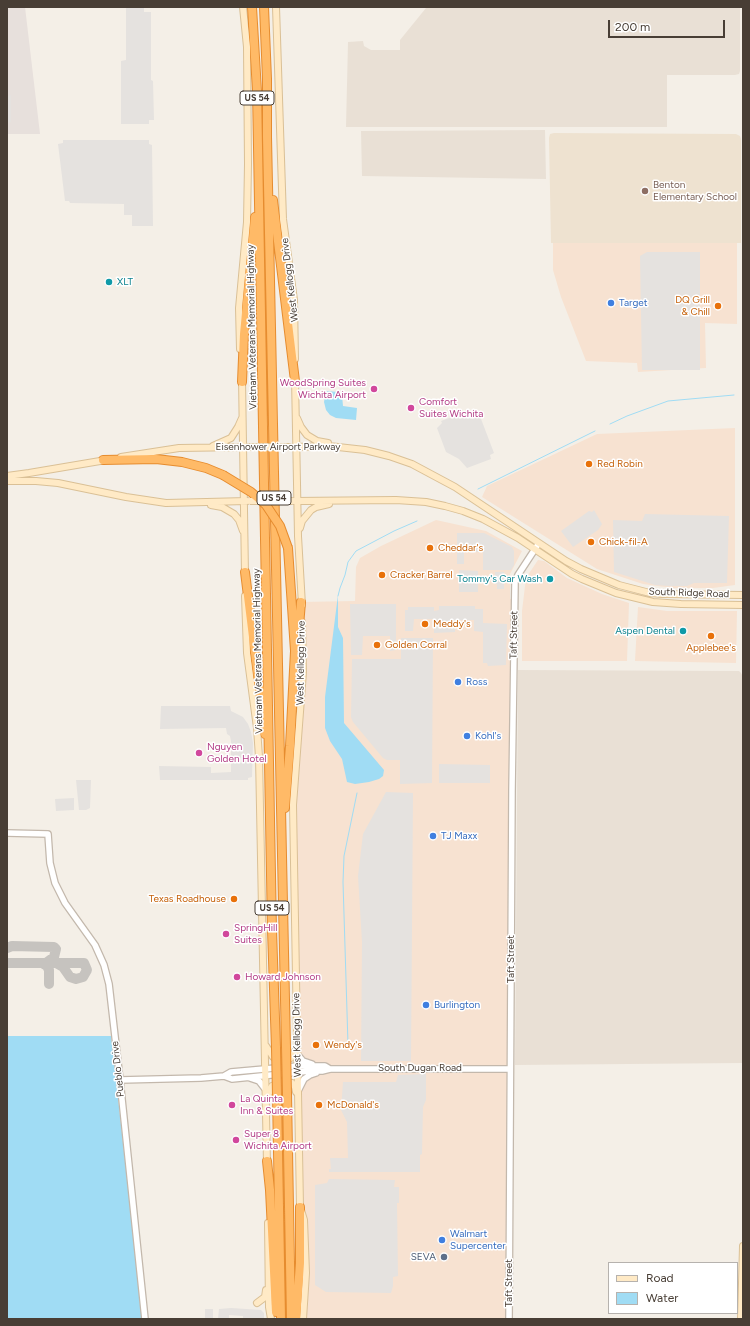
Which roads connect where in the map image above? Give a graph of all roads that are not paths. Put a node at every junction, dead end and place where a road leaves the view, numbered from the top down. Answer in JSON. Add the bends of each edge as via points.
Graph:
{"nodes":[{"id":1,"x":243,"y":7,"type":"edge"},
{"id":2,"x":265,"y":7,"type":"edge"},
{"id":3,"x":276,"y":7,"type":"edge"},
{"id":4,"x":252,"y":10,"type":"edge"},
{"id":5,"x":267,"y":137,"type":"junction"},
{"id":6,"x":259,"y":180,"type":"junction"},
{"id":7,"x":242,"y":382,"type":"junction"},
{"id":8,"x":295,"y":382,"type":"junction"},
{"id":9,"x":243,"y":414,"type":"junction"},
{"id":10,"x":296,"y":414,"type":"junction"},
{"id":11,"x":342,"y":446,"type":"junction"},
{"id":12,"x":246,"y":447,"type":"junction"},
{"id":13,"x":293,"y":447,"type":"junction"},
{"id":14,"x":203,"y":448,"type":"junction"},
{"id":15,"x":103,"y":460,"type":"junction"},
{"id":16,"x":7,"y":476,"type":"edge"},
{"id":17,"x":7,"y":481,"type":"edge"},
{"id":18,"x":352,"y":500,"type":"junction"},
{"id":19,"x":247,"y":501,"type":"junction"},
{"id":20,"x":295,"y":501,"type":"junction"},
{"id":21,"x":189,"y":503,"type":"junction"},
{"id":22,"x":245,"y":536,"type":"junction"},
{"id":23,"x":298,"y":536,"type":"junction"},
{"id":24,"x":539,"y":543,"type":"junction"},
{"id":25,"x":534,"y":550,"type":"junction"},
{"id":26,"x":245,"y":572,"type":"junction"},
{"id":27,"x":635,"y":590,"type":"joint"},
{"id":28,"x":743,"y":595,"type":"edge"},
{"id":29,"x":301,"y":602,"type":"junction"},
{"id":30,"x":743,"y":605,"type":"edge"},
{"id":31,"x":294,"y":680,"type":"junction"},
{"id":32,"x":270,"y":768,"type":"junction"},
{"id":33,"x":7,"y":833,"type":"edge"},
{"id":34,"x":281,"y":859,"type":"junction"},
{"id":35,"x":265,"y":1042,"type":"junction"},
{"id":36,"x":297,"y":1050,"type":"junction"},
{"id":37,"x":266,"y":1055,"type":"junction"},
{"id":38,"x":318,"y":1066,"type":"junction"},
{"id":39,"x":298,"y":1069,"type":"junction"},
{"id":40,"x":330,"y":1069,"type":"junction"},
{"id":41,"x":510,"y":1069,"type":"junction"},
{"id":42,"x":249,"y":1071,"type":"junction"},
{"id":43,"x":322,"y":1071,"type":"junction"},
{"id":44,"x":266,"y":1073,"type":"junction"},
{"id":45,"x":224,"y":1076,"type":"junction"},
{"id":46,"x":244,"y":1077,"type":"junction"},
{"id":47,"x":120,"y":1080,"type":"junction"},
{"id":48,"x":266,"y":1090,"type":"junction"},
{"id":49,"x":298,"y":1092,"type":"junction"},
{"id":50,"x":267,"y":1100,"type":"junction"},
{"id":51,"x":298,"y":1105,"type":"junction"},
{"id":52,"x":267,"y":1161,"type":"junction"},
{"id":53,"x":300,"y":1207,"type":"junction"},
{"id":54,"x":743,"y":1246,"type":"edge"},
{"id":55,"x":268,"y":1275,"type":"junction"},
{"id":56,"x":257,"y":1303,"type":"dead end"},
{"id":57,"x":145,"y":1319,"type":"edge"},
{"id":58,"x":271,"y":1319,"type":"edge"},
{"id":59,"x":277,"y":1319,"type":"edge"},
{"id":60,"x":281,"y":1319,"type":"edge"},
{"id":61,"x":291,"y":1319,"type":"edge"},
{"id":62,"x":296,"y":1319,"type":"edge"},
{"id":63,"x":303,"y":1319,"type":"edge"},
{"id":64,"x":509,"y":1319,"type":"edge"},
{"id":65,"x":741,"y":1319,"type":"edge"}],
"edges":[{"from":1,"to":7,"type":"main road","via":[[247,47],[248,164],[247,222],[239,308]]},
{"from":2,"to":5,"type":"highway","name":"Vietnam Veterans Memorial Highway","number":"US 54"},
{"from":3,"to":8,"type":"main road","name":"West Kellogg Drive","via":[[281,192],[296,316]]},
{"from":4,"to":6,"type":"highway","name":"Vietnam Veterans Memorial Highway","number":"US 54"},
{"from":5,"to":8,"type":"highway"},
{"from":5,"to":34,"type":"highway","name":"Vietnam Veterans Memorial Highway","number":"US 54"},
{"from":6,"to":7,"type":"highway","via":[[244,334]]},
{"from":6,"to":32,"type":"highway","name":"Vietnam Veterans Memorial Highway","number":"US 54"},
{"from":7,"to":9,"type":"main road"},
{"from":8,"to":10,"type":"main road","name":"West Kellogg Drive"},
{"from":9,"to":12,"type":"main road"},
{"from":9,"to":14,"type":"main road","via":[[231,438]]},
{"from":10,"to":11,"type":"main road","via":[[307,435]]},
{"from":10,"to":13,"type":"main road","name":"West Kellogg Drive"},
{"from":11,"to":13,"type":"main road","name":"Eisenhower Airport Parkway"},
{"from":11,"to":24,"type":"main road","name":"Eisenhower Airport Parkway","via":[[389,456],[412,464],[455,487]]},
{"from":12,"to":13,"type":"main road","name":"Eisenhower Airport Parkway","bridge":true},
{"from":12,"to":14,"type":"main road","name":"Eisenhower Airport Parkway"},
{"from":12,"to":19,"type":"main road"},
{"from":13,"to":20,"type":"main road","name":"West Kellogg Drive"},
{"from":14,"to":15,"type":"main road","name":"Eisenhower Airport Parkway","via":[[164,450]]},
{"from":15,"to":16,"type":"main road","name":"Eisenhower Airport Parkway"},
{"from":15,"to":31,"type":"highway","bridge":true,"via":[[156,459],[206,468],[251,492],[266,505],[280,526],[288,548]]},
{"from":17,"to":21,"type":"main road","via":[[36,481],[160,502]]},
{"from":18,"to":20,"type":"main road"},
{"from":18,"to":23,"type":"main road","via":[[325,504],[311,510],[302,521]]},
{"from":18,"to":25,"type":"main road","via":[[412,500],[445,506],[483,519]]},
{"from":19,"to":20,"type":"main road","bridge":true},
{"from":19,"to":21,"type":"main road"},
{"from":19,"to":22,"type":"main road"},
{"from":20,"to":23,"type":"main road","name":"West Kellogg Drive"},
{"from":21,"to":22,"type":"main road","via":[[228,510],[239,520]]},
{"from":22,"to":26,"type":"main road"},
{"from":23,"to":29,"type":"main road","name":"West Kellogg Drive"},
{"from":24,"to":25,"type":"street","name":"Taft Street"},
{"from":24,"to":27,"type":"main road","name":"Eisenhower Airport Parkway","via":[[581,569]]},
{"from":25,"to":30,"type":"main road","name":"South Ridge Road","via":[[582,580],[616,593],[653,602]]},
{"from":25,"to":41,"type":"street","name":"Taft Street","via":[[516,579],[515,599]]},
{"from":26,"to":32,"type":"highway"},
{"from":26,"to":35,"type":"main road","via":[[245,632],[259,757]]},
{"from":27,"to":28,"type":"main road","name":"South Ridge Road","via":[[662,594]]},
{"from":29,"to":31,"type":"highway"},
{"from":29,"to":36,"type":"main road","name":"West Kellogg Drive","via":[[303,672],[293,805]]},
{"from":31,"to":34,"type":"highway"},
{"from":32,"to":60,"type":"highway","name":"Vietnam Veterans Memorial Highway","number":"US 54","bridge":true},
{"from":33,"to":47,"type":"street","name":"Pueblo Drive","via":[[48,834],[50,863],[55,883],[65,903],[95,945],[104,964],[109,984]]},
{"from":34,"to":61,"type":"highway","name":"Vietnam Veterans Memorial Highway","number":"US 54","bridge":true},
{"from":35,"to":36,"type":"main road","via":[[273,1057],[281,1061],[291,1058]]},
{"from":35,"to":37,"type":"main road"},
{"from":36,"to":38,"type":"street","via":[[303,1062]]},
{"from":36,"to":39,"type":"main road","name":"West Kellogg Drive"},
{"from":37,"to":42,"type":"street","via":[[260,1066]]},
{"from":37,"to":44,"type":"main road"},
{"from":38,"to":39,"type":"street","name":"South Dugan Road"},
{"from":38,"to":40,"type":"street","name":"South Dugan Road"},
{"from":39,"to":43,"type":"street","name":"South Dugan Road"},
{"from":39,"to":44,"type":"street","name":"South Dugan Road"},
{"from":39,"to":49,"type":"main road","name":"West Kellogg Drive"},
{"from":40,"to":41,"type":"street","name":"South Dugan Road"},
{"from":40,"to":43,"type":"street","name":"South Dugan Road"},
{"from":41,"to":64,"type":"street","name":"Taft Street"},
{"from":42,"to":44,"type":"street","name":"South Dugan Road"},
{"from":42,"to":45,"type":"street","name":"South Dugan Road","via":[[231,1072]]},
{"from":43,"to":49,"type":"street","via":[[304,1079]]},
{"from":44,"to":46,"type":"street","name":"South Dugan Road"},
{"from":44,"to":48,"type":"main road"},
{"from":45,"to":46,"type":"street","name":"South Dugan Road","via":[[232,1079]]},
{"from":45,"to":47,"type":"street","name":"South Dugan Road"},
{"from":46,"to":48,"type":"street","via":[[259,1081]]},
{"from":47,"to":57,"type":"street","name":"Pueblo Drive"},
{"from":48,"to":50,"type":"main road"},
{"from":49,"to":51,"type":"main road","name":"West Kellogg Drive"},
{"from":50,"to":51,"type":"main road","via":[[272,1086],[286,1081],[295,1087]]},
{"from":50,"to":52,"type":"main road"},
{"from":51,"to":53,"type":"main road","name":"West Kellogg Drive"},
{"from":52,"to":55,"type":"main road"},
{"from":52,"to":59,"type":"highway"},
{"from":53,"to":62,"type":"highway"},
{"from":53,"to":63,"type":"main road","name":"West Kellogg Drive","via":[[305,1235]]},
{"from":54,"to":65,"type":"main road"},
{"from":55,"to":56,"type":"main road","via":[[266,1295]]},
{"from":55,"to":58,"type":"main road"}]}
